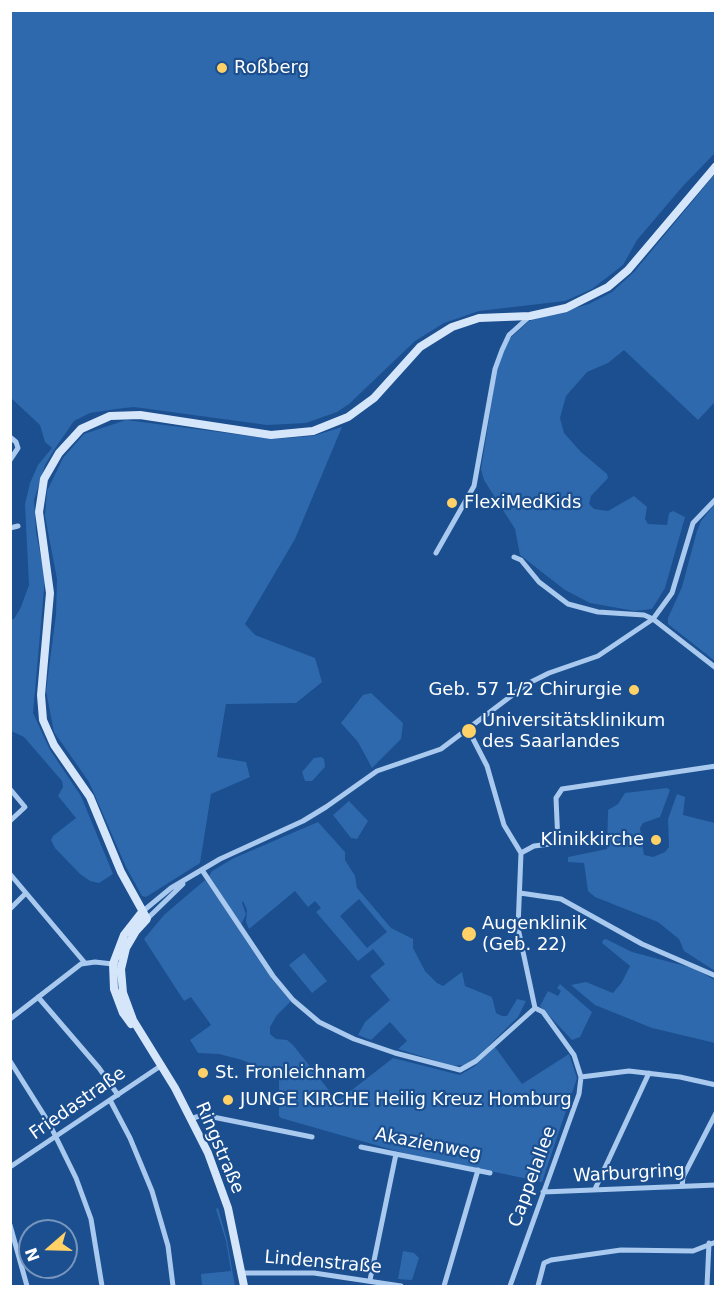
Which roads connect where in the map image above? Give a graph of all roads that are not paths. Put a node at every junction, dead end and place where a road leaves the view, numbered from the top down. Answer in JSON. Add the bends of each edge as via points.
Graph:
{"nodes":[{"id":1,"x":716,"y":166,"type":"edge"},
{"id":2,"x":530,"y":316,"type":"junction"},
{"id":3,"x":10,"y":437,"type":"edge"},
{"id":4,"x":10,"y":460,"type":"edge"},
{"id":5,"x":716,"y":499,"type":"edge"},
{"id":6,"x":18,"y":526,"type":"dead end"},
{"id":7,"x":10,"y":528,"type":"edge"},
{"id":8,"x":436,"y":553,"type":"dead end"},
{"id":9,"x":514,"y":557,"type":"dead end"},
{"id":10,"x":653,"y":619,"type":"junction"},
{"id":11,"x":716,"y":668,"type":"edge"},
{"id":12,"x":469,"y":730,"type":"junction"},
{"id":13,"x":716,"y":765,"type":"edge"},
{"id":14,"x":10,"y":789,"type":"edge"},
{"id":15,"x":10,"y":821,"type":"edge"},
{"id":16,"x":521,"y":853,"type":"junction"},
{"id":17,"x":202,"y":870,"type":"junction"},
{"id":18,"x":10,"y":874,"type":"edge"},
{"id":19,"x":184,"y":883,"type":"junction"},
{"id":20,"x":27,"y":893,"type":"junction"},
{"id":21,"x":520,"y":893,"type":"junction"},
{"id":22,"x":10,"y":909,"type":"edge"},
{"id":23,"x":142,"y":912,"type":"junction"},
{"id":24,"x":147,"y":919,"type":"junction"},
{"id":25,"x":85,"y":963,"type":"junction"},
{"id":26,"x":118,"y":965,"type":"junction"},
{"id":27,"x":716,"y":976,"type":"edge"},
{"id":28,"x":38,"y":997,"type":"junction"},
{"id":29,"x":535,"y":1008,"type":"junction"},
{"id":30,"x":10,"y":1019,"type":"edge"},
{"id":31,"x":10,"y":1061,"type":"edge"},
{"id":32,"x":162,"y":1065,"type":"junction"},
{"id":33,"x":649,"y":1073,"type":"junction"},
{"id":34,"x":581,"y":1077,"type":"junction"},
{"id":35,"x":716,"y":1085,"type":"edge"},
{"id":36,"x":118,"y":1095,"type":"junction"},
{"id":37,"x":110,"y":1101,"type":"junction"},
{"id":38,"x":716,"y":1113,"type":"edge"},
{"id":39,"x":193,"y":1118,"type":"junction"},
{"id":40,"x":56,"y":1137,"type":"junction"},
{"id":41,"x":312,"y":1137,"type":"dead end"},
{"id":42,"x":361,"y":1146,"type":"dead end"},
{"id":43,"x":396,"y":1154,"type":"junction"},
{"id":44,"x":10,"y":1167,"type":"edge"},
{"id":45,"x":478,"y":1170,"type":"junction"},
{"id":46,"x":490,"y":1173,"type":"dead end"},
{"id":47,"x":716,"y":1185,"type":"edge"},
{"id":48,"x":682,"y":1186,"type":"junction"},
{"id":49,"x":596,"y":1189,"type":"junction"},
{"id":50,"x":543,"y":1192,"type":"junction"},
{"id":51,"x":10,"y":1225,"type":"edge"},
{"id":52,"x":712,"y":1243,"type":"edge"},
{"id":53,"x":242,"y":1273,"type":"junction"},
{"id":54,"x":370,"y":1280,"type":"junction"},
{"id":55,"x":27,"y":1287,"type":"edge"},
{"id":56,"x":102,"y":1287,"type":"edge"},
{"id":57,"x":173,"y":1287,"type":"edge"},
{"id":58,"x":244,"y":1287,"type":"edge"},
{"id":59,"x":401,"y":1287,"type":"edge"},
{"id":60,"x":444,"y":1287,"type":"edge"},
{"id":61,"x":510,"y":1287,"type":"edge"},
{"id":62,"x":538,"y":1287,"type":"edge"},
{"id":63,"x":707,"y":1287,"type":"edge"}],
"edges":[{"from":1,"to":2,"type":"street","via":[[628,270],[608,287],[576,304]]},
{"from":2,"to":8,"type":"street","via":[[509,335],[502,350],[495,369],[474,486]]},
{"from":2,"to":23,"type":"street","via":[[479,318],[442,332],[420,346],[358,411],[312,431],[271,435],[125,414],[81,429],[59,453],[44,479],[39,502],[50,593],[41,695],[43,720],[54,745],[90,797]]},
{"from":3,"to":4,"type":"street","via":[[18,445]]},
{"from":5,"to":10,"type":"street","via":[[693,524],[672,593]]},
{"from":6,"to":7,"type":"street"},
{"from":9,"to":10,"type":"street","via":[[556,596],[577,608]]},
{"from":10,"to":11,"type":"street"},
{"from":10,"to":12,"type":"street","via":[[598,656],[527,684]]},
{"from":12,"to":16,"type":"street","via":[[487,766],[504,825]]},
{"from":12,"to":17,"type":"street","via":[[436,752],[377,771],[303,821],[236,850]]},
{"from":13,"to":16,"type":"street","via":[[568,787],[557,794],[558,843],[534,846]]},
{"from":14,"to":15,"type":"street","via":[[25,807]]},
{"from":16,"to":21,"type":"street"},
{"from":17,"to":19,"type":"street"},
{"from":17,"to":29,"type":"street","via":[[293,1000],[319,1022],[354,1039],[460,1070],[476,1061]]},
{"from":18,"to":20,"type":"street"},
{"from":19,"to":23,"type":"street","via":[[171,888]]},
{"from":19,"to":24,"type":"street"},
{"from":20,"to":22,"type":"street"},
{"from":20,"to":25,"type":"street"},
{"from":21,"to":27,"type":"street","via":[[567,901],[642,944]]},
{"from":21,"to":29,"type":"street","via":[[518,928]]},
{"from":23,"to":24,"type":"street"},
{"from":23,"to":26,"type":"street","name":"Ringstraße","via":[[124,935]]},
{"from":24,"to":26,"type":"street","name":"Ringstraße","via":[[130,939]]},
{"from":25,"to":26,"type":"street"},
{"from":25,"to":28,"type":"street"},
{"from":26,"to":32,"type":"street","name":"Ringstraße","via":[[114,989],[118,1003]]},
{"from":28,"to":30,"type":"street"},
{"from":28,"to":36,"type":"street"},
{"from":29,"to":34,"type":"street","via":[[543,1012],[571,1050]]},
{"from":31,"to":40,"type":"street"},
{"from":32,"to":36,"type":"street","name":"Friedastraße"},
{"from":32,"to":39,"type":"street","name":"Ringstraße"},
{"from":33,"to":34,"type":"street","via":[[618,1071]]},
{"from":33,"to":35,"type":"street"},
{"from":33,"to":49,"type":"street"},
{"from":34,"to":50,"type":"street","name":"Cappelallee","via":[[579,1094]]},
{"from":36,"to":37,"type":"street","name":"Friedastraße"},
{"from":37,"to":40,"type":"street","name":"Friedastraße"},
{"from":37,"to":57,"type":"street","via":[[152,1191],[168,1246]]},
{"from":38,"to":48,"type":"street"},
{"from":39,"to":41,"type":"street","via":[[203,1115]]},
{"from":39,"to":53,"type":"street","name":"Ringstraße","via":[[227,1204]]},
{"from":40,"to":44,"type":"street","name":"Friedastraße"},
{"from":40,"to":56,"type":"street","via":[[91,1219]]},
{"from":42,"to":43,"type":"street","name":"Akazienweg"},
{"from":43,"to":45,"type":"street","name":"Akazienweg"},
{"from":43,"to":54,"type":"street"},
{"from":45,"to":46,"type":"street","name":"Akazienweg"},
{"from":45,"to":60,"type":"street"},
{"from":47,"to":48,"type":"street","name":"Warburgring"},
{"from":48,"to":49,"type":"street","name":"Warburgring"},
{"from":49,"to":50,"type":"street","name":"Warburgring"},
{"from":50,"to":61,"type":"street","name":"Cappelallee"},
{"from":51,"to":55,"type":"street"},
{"from":52,"to":62,"type":"street","via":[[693,1251],[621,1250],[544,1263]]},
{"from":52,"to":63,"type":"street"},
{"from":53,"to":54,"type":"street","name":"Lindenstraße"},
{"from":53,"to":58,"type":"street","name":"Ringstraße"},
{"from":54,"to":59,"type":"street","name":"Lindenstraße"}]}
